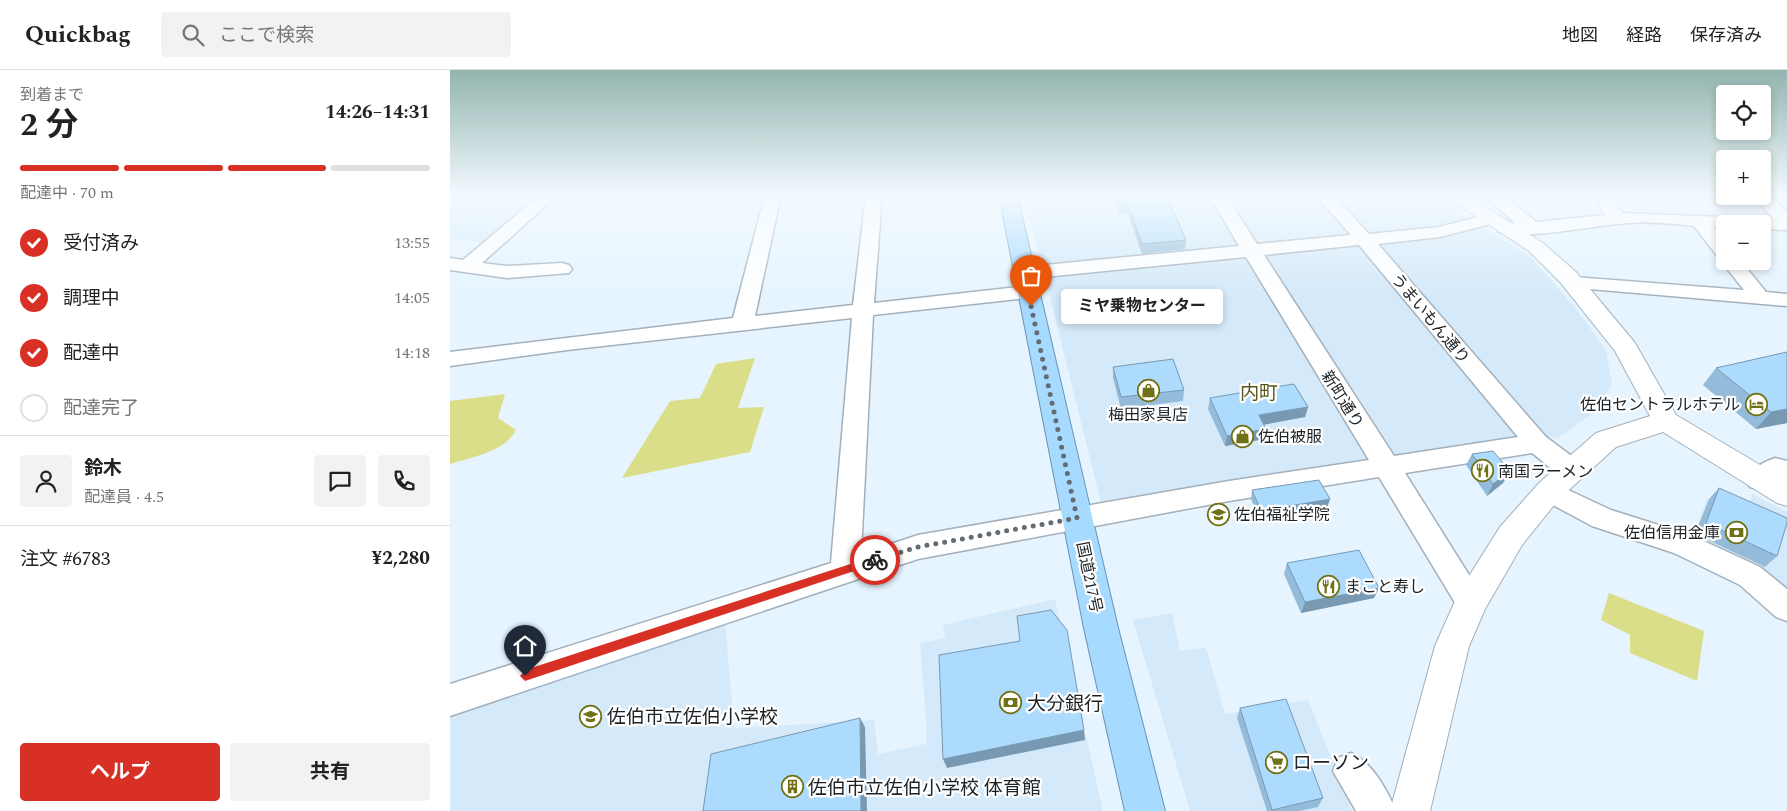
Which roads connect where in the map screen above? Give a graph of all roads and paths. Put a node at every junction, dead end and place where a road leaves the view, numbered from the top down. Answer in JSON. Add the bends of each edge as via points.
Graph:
{"nodes":[{"id":1,"x":505,"y":230,"type":"edge"},
{"id":2,"x":765,"y":230,"type":"edge"},
{"id":3,"x":871,"y":230,"type":"edge"},
{"id":4,"x":1015,"y":230,"type":"edge"},
{"id":5,"x":1238,"y":230,"type":"edge"},
{"id":6,"x":1355,"y":230,"type":"edge"},
{"id":7,"x":1451,"y":230,"type":"edge"},
{"id":8,"x":1517,"y":230,"type":"edge"},
{"id":9,"x":1707,"y":230,"type":"edge"},
{"id":10,"x":1363,"y":238,"type":"junction"},
{"id":11,"x":1716,"y":242,"type":"edge"},
{"id":12,"x":1251,"y":250,"type":"junction"},
{"id":13,"x":458,"y":265,"type":"edge"},
{"id":14,"x":562,"y":269,"type":"dead end"},
{"id":15,"x":1738,"y":270,"type":"edge"},
{"id":16,"x":1026,"y":282,"type":"junction"},
{"id":17,"x":1574,"y":283,"type":"junction"},
{"id":18,"x":1760,"y":298,"type":"junction"},
{"id":19,"x":1787,"y":300,"type":"edge"},
{"id":20,"x":863,"y":312,"type":"junction"},
{"id":21,"x":742,"y":325,"type":"junction"},
{"id":22,"x":450,"y":359,"type":"edge"},
{"id":23,"x":1666,"y":421,"type":"junction"},
{"id":24,"x":1536,"y":443,"type":"junction"},
{"id":25,"x":1385,"y":468,"type":"junction"},
{"id":26,"x":1572,"y":470,"type":"junction"},
{"id":27,"x":1787,"y":472,"type":"edge"},
{"id":28,"x":1759,"y":480,"type":"junction"},
{"id":29,"x":1549,"y":491,"type":"junction"},
{"id":30,"x":1787,"y":495,"type":"edge"},
{"id":31,"x":1077,"y":518,"type":"junction"},
{"id":32,"x":845,"y":570,"type":"junction"},
{"id":33,"x":1471,"y":602,"type":"junction"},
{"id":34,"x":1787,"y":608,"type":"edge"},
{"id":35,"x":450,"y":700,"type":"edge"},
{"id":36,"x":1351,"y":772,"type":"dead end"},
{"id":37,"x":1145,"y":811,"type":"edge"},
{"id":38,"x":1377,"y":811,"type":"edge"},
{"id":39,"x":1410,"y":811,"type":"edge"}],
"edges":[{"from":1,"to":13,"type":"street"},
{"from":2,"to":21,"type":"street"},
{"from":3,"to":20,"type":"street"},
{"from":4,"to":16,"type":"highway","name":"国道217号"},
{"from":5,"to":12,"type":"street","name":"新町通り"},
{"from":6,"to":10,"type":"street","name":"うまいもん通り"},
{"from":7,"to":10,"type":"street"},
{"from":8,"to":17,"type":"street"},
{"from":9,"to":11,"type":"street"},
{"from":10,"to":12,"type":"street"},
{"from":10,"to":24,"type":"street","name":"うまいもん通り"},
{"from":12,"to":16,"type":"street"},
{"from":12,"to":25,"type":"street","name":"新町通り"},
{"from":13,"to":14,"type":"street","via":[[507,272]]},
{"from":15,"to":18,"type":"street"},
{"from":16,"to":20,"type":"street"},
{"from":16,"to":31,"type":"highway","name":"国道217号"},
{"from":17,"to":18,"type":"street"},
{"from":17,"to":23,"type":"street","via":[[1626,348]]},
{"from":18,"to":19,"type":"street"},
{"from":20,"to":21,"type":"street"},
{"from":20,"to":32,"type":"street"},
{"from":21,"to":22,"type":"street"},
{"from":23,"to":26,"type":"street","via":[[1606,440]]},
{"from":23,"to":28,"type":"street"},
{"from":24,"to":25,"type":"street"},
{"from":24,"to":26,"type":"street","name":"うまいもん通り"},
{"from":25,"to":31,"type":"street"},
{"from":25,"to":33,"type":"street","name":"新町通り"},
{"from":26,"to":29,"type":"street"},
{"from":27,"to":28,"type":"street","via":[[1776,468]]},
{"from":28,"to":30,"type":"street"},
{"from":29,"to":33,"type":"street","via":[[1511,536]]},
{"from":29,"to":34,"type":"street","via":[[1602,518],[1683,544],[1750,576]]},
{"from":31,"to":32,"type":"street","via":[[918,547]]},
{"from":31,"to":37,"type":"highway","name":"国道217号"},
{"from":32,"to":35,"type":"street"},
{"from":33,"to":39,"type":"street","via":[[1452,646]]},
{"from":36,"to":38,"type":"street"}]}
